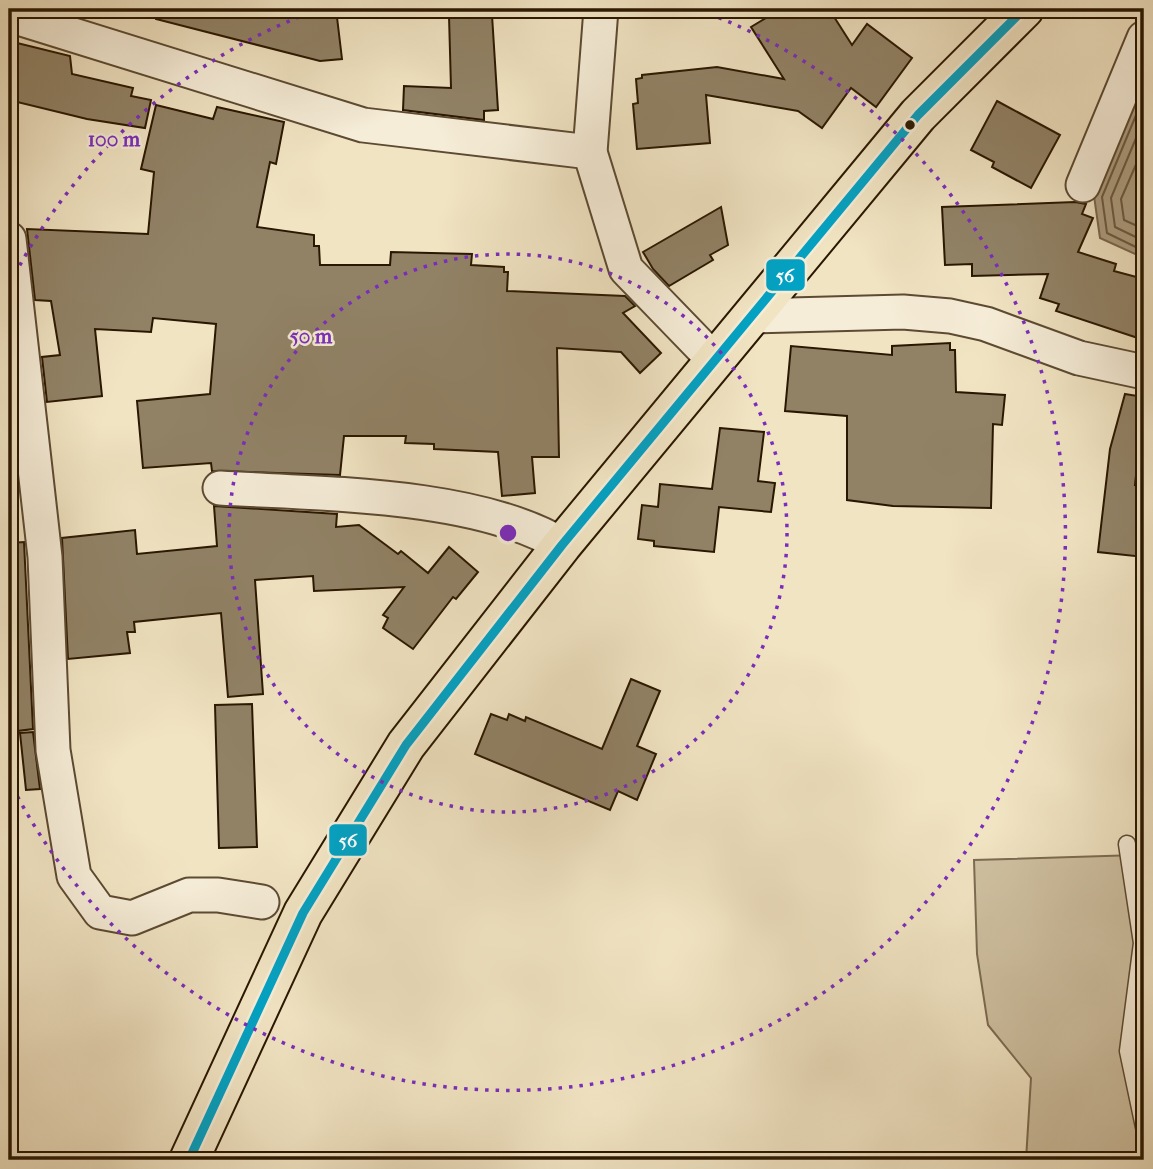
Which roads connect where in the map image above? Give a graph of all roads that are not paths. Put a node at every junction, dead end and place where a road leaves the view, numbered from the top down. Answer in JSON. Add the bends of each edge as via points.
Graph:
{"nodes":[{"id":1,"x":601,"y":9,"type":"edge"},
{"id":2,"x":1024,"y":9,"type":"edge"},
{"id":3,"x":25,"y":15,"type":"edge"},
{"id":4,"x":1144,"y":38,"type":"edge"},
{"id":5,"x":590,"y":152,"type":"junction"},
{"id":6,"x":1083,"y":185,"type":"dead end"},
{"id":7,"x":9,"y":239,"type":"edge"},
{"id":8,"x":750,"y":316,"type":"junction"},
{"id":9,"x":714,"y":359,"type":"junction"},
{"id":10,"x":1144,"y":372,"type":"edge"},
{"id":11,"x":220,"y":488,"type":"dead end"},
{"id":12,"x":562,"y":545,"type":"junction"},
{"id":13,"x":1128,"y":844,"type":"dead end"},
{"id":14,"x":262,"y":902,"type":"dead end"},
{"id":15,"x":1144,"y":1127,"type":"edge"},
{"id":16,"x":189,"y":1160,"type":"edge"}],
"edges":[{"from":1,"to":5,"type":"street"},
{"from":2,"to":8,"type":"main road","via":[[919,115]]},
{"from":3,"to":5,"type":"street","via":[[363,125]]},
{"from":4,"to":6,"type":"street"},
{"from":5,"to":9,"type":"street","via":[[626,269]]},
{"from":7,"to":14,"type":"street","via":[[45,557],[53,750],[74,876],[100,912],[132,918],[189,895]]},
{"from":8,"to":9,"type":"main road"},
{"from":8,"to":10,"type":"street","via":[[903,312],[950,316],[986,324],[1079,358]]},
{"from":9,"to":12,"type":"main road"},
{"from":11,"to":12,"type":"street","via":[[375,497],[464,510],[542,533]]},
{"from":12,"to":16,"type":"main road","via":[[407,745],[303,913]]},
{"from":13,"to":15,"type":"lane","via":[[1142,943],[1128,1051]]}]}
